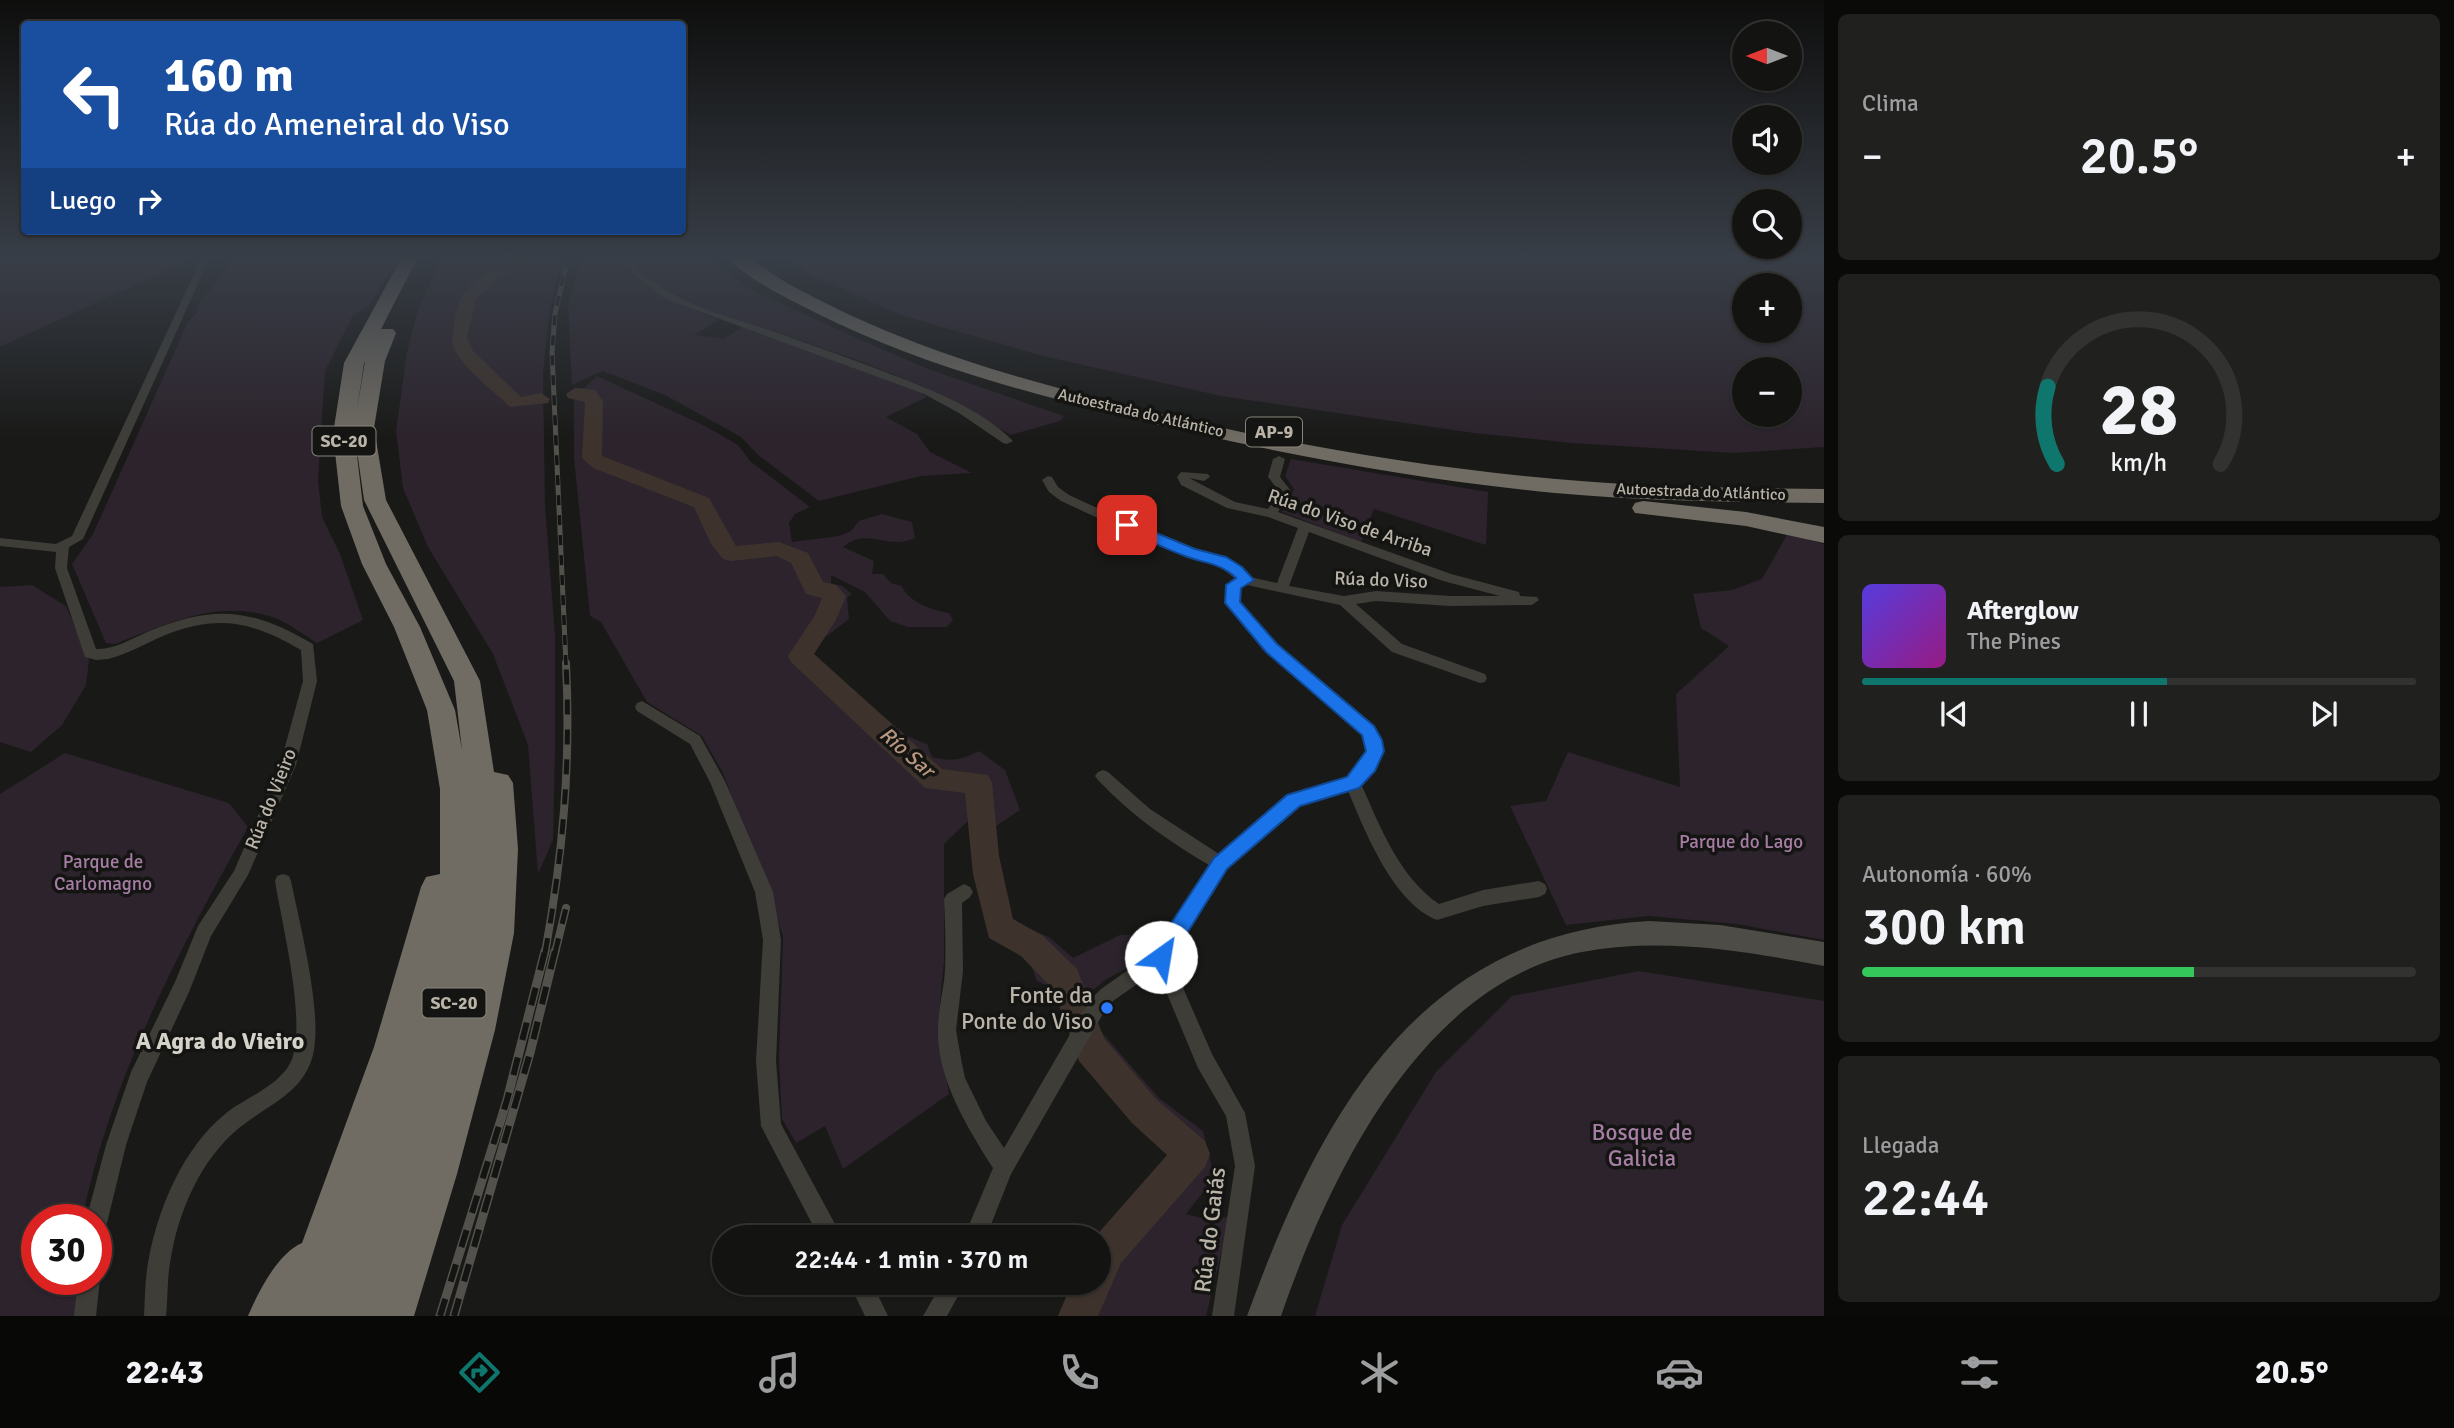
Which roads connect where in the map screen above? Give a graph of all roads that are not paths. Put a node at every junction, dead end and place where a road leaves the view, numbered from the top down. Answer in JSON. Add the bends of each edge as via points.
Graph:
{"nodes":[{"id":1,"x":178,"y":318,"type":"edge"},
{"id":2,"x":378,"y":318,"type":"edge"},
{"id":3,"x":396,"y":318,"type":"edge"},
{"id":4,"x":722,"y":318,"type":"edge"},
{"id":5,"x":841,"y":318,"type":"edge"},
{"id":6,"x":868,"y":318,"type":"edge"},
{"id":7,"x":1007,"y":441,"type":"dead end"},
{"id":8,"x":1279,"y":458,"type":"dead end"},
{"id":9,"x":1386,"y":464,"type":"junction"},
{"id":10,"x":1204,"y":477,"type":"dead end"},
{"id":11,"x":1048,"y":480,"type":"dead end"},
{"id":12,"x":1824,"y":483,"type":"edge"},
{"id":13,"x":1824,"y":495,"type":"edge"},
{"id":14,"x":1271,"y":514,"type":"junction"},
{"id":15,"x":1306,"y":526,"type":"junction"},
{"id":16,"x":1824,"y":534,"type":"edge"},
{"id":17,"x":0,"y":542,"type":"edge"},
{"id":18,"x":63,"y":546,"type":"junction"},
{"id":19,"x":1246,"y":580,"type":"junction"},
{"id":20,"x":1281,"y":589,"type":"junction"},
{"id":21,"x":1532,"y":600,"type":"joint"},
{"id":22,"x":1343,"y":601,"type":"junction"},
{"id":23,"x":1480,"y":678,"type":"dead end"},
{"id":24,"x":467,"y":681,"type":"junction"},
{"id":25,"x":642,"y":707,"type":"dead end"},
{"id":26,"x":1103,"y":776,"type":"dead end"},
{"id":27,"x":1353,"y":783,"type":"junction"},
{"id":28,"x":455,"y":789,"type":"junction"},
{"id":29,"x":1220,"y":863,"type":"junction"},
{"id":30,"x":283,"y":881,"type":"dead end"},
{"id":31,"x":1538,"y":888,"type":"dead end"},
{"id":32,"x":964,"y":892,"type":"dead end"},
{"id":33,"x":1824,"y":954,"type":"edge"},
{"id":34,"x":1161,"y":957,"type":"junction"},
{"id":35,"x":1004,"y":1167,"type":"junction"},
{"id":36,"x":101,"y":1204,"type":"edge"},
{"id":37,"x":330,"y":1223,"type":"junction"},
{"id":38,"x":825,"y":1225,"type":"edge"},
{"id":39,"x":980,"y":1225,"type":"edge"},
{"id":40,"x":87,"y":1295,"type":"edge"},
{"id":41,"x":866,"y":1295,"type":"edge"},
{"id":42,"x":947,"y":1295,"type":"edge"},
{"id":43,"x":85,"y":1316,"type":"edge"},
{"id":44,"x":155,"y":1316,"type":"edge"},
{"id":45,"x":269,"y":1316,"type":"edge"},
{"id":46,"x":297,"y":1316,"type":"edge"},
{"id":47,"x":328,"y":1316,"type":"edge"},
{"id":48,"x":360,"y":1316,"type":"edge"},
{"id":49,"x":393,"y":1316,"type":"edge"},
{"id":50,"x":877,"y":1316,"type":"edge"},
{"id":51,"x":934,"y":1316,"type":"edge"},
{"id":52,"x":1223,"y":1316,"type":"edge"},
{"id":53,"x":1264,"y":1316,"type":"edge"}],
"edges":[{"from":1,"to":18,"type":"street","via":[[77,539]]},
{"from":2,"to":28,"type":"highway","number":"SC-20","via":[[354,363],[343,434],[352,506],[442,710]]},
{"from":3,"to":24,"type":"highway","number":"SC-20","via":[[375,361],[364,428],[375,500]]},
{"from":4,"to":7,"type":"street","via":[[916,388]]},
{"from":5,"to":9,"type":"highway","name":"Autoestrada do Atlántico","number":"AP-9","via":[[971,369],[1181,425]]},
{"from":6,"to":12,"type":"highway","name":"Autoestrada do Atlántico","number":"AP-9","via":[[927,344],[1033,377],[1290,435],[1626,477]]},
{"from":8,"to":14,"type":"street","via":[[1274,477],[1285,491]]},
{"from":9,"to":13,"type":"highway","name":"Autoestrada do Atlántico","number":"AP-9","via":[[1618,491]]},
{"from":9,"to":16,"type":"highway","via":[[1599,503],[1746,519]]},
{"from":10,"to":14,"type":"street","name":"Rúa do Viso de Arriba","via":[[1183,477],[1231,505]]},
{"from":11,"to":19,"type":"street","name":"Rúa do Viso","via":[[1065,498],[1156,540],[1221,561]]},
{"from":14,"to":15,"type":"street","name":"Rúa do Viso de Arriba"},
{"from":15,"to":20,"type":"street"},
{"from":15,"to":21,"type":"street","name":"Rúa do Viso de Arriba","via":[[1448,578]]},
{"from":17,"to":18,"type":"street"},
{"from":18,"to":36,"type":"street","name":"Rúa do Vieiro","via":[[61,568],[90,653],[108,655],[191,622],[227,615],[277,628],[308,648],[310,681],[288,765],[240,875],[204,932],[138,1079]]},
{"from":19,"to":20,"type":"street","name":"Rúa do Viso"},
{"from":19,"to":27,"type":"street","via":[[1233,585],[1233,603],[1271,648],[1374,740],[1368,766]]},
{"from":20,"to":22,"type":"street","name":"Rúa do Viso"},
{"from":21,"to":22,"type":"street","name":"Rúa do Viso","via":[[1376,596]]},
{"from":22,"to":23,"type":"street","via":[[1398,648]]},
{"from":24,"to":48,"type":"highway","number":"SC-20","via":[[484,842],[477,910],[439,1067]]},
{"from":24,"to":49,"type":"highway","via":[[486,716],[498,777],[503,849],[498,933],[438,1174]]},
{"from":25,"to":38,"type":"street","via":[[695,740],[764,892],[772,940],[766,1061],[771,1126]]},
{"from":26,"to":29,"type":"street","via":[[1133,807]]},
{"from":27,"to":29,"type":"street","via":[[1294,800]]},
{"from":27,"to":31,"type":"street","via":[[1378,836],[1424,906],[1437,912]]},
{"from":28,"to":37,"type":"highway","via":[[432,912],[392,1047]]},
{"from":28,"to":47,"type":"highway","number":"SC-20","via":[[456,870],[438,975]]},
{"from":29,"to":34,"type":"street"},
{"from":30,"to":44,"type":"street","via":[[304,1014],[303,1055],[282,1087],[225,1127],[196,1164],[174,1208],[160,1252]]},
{"from":32,"to":35,"type":"street","via":[[953,899],[954,971],[947,1030],[956,1080]]},
{"from":33,"to":53,"type":"street","via":[[1704,934],[1612,936],[1546,950],[1491,976],[1441,1014],[1406,1051],[1345,1131],[1322,1170]]},
{"from":34,"to":35,"type":"street","via":[[1105,997]]},
{"from":34,"to":52,"type":"street","name":"Rúa do Gaiás","via":[[1205,1061],[1235,1113],[1245,1166]]},
{"from":35,"to":39,"type":"street"},
{"from":37,"to":45,"type":"highway"},
{"from":37,"to":46,"type":"highway"},
{"from":40,"to":43,"type":"street"},
{"from":41,"to":50,"type":"street"},
{"from":42,"to":51,"type":"street"}]}
